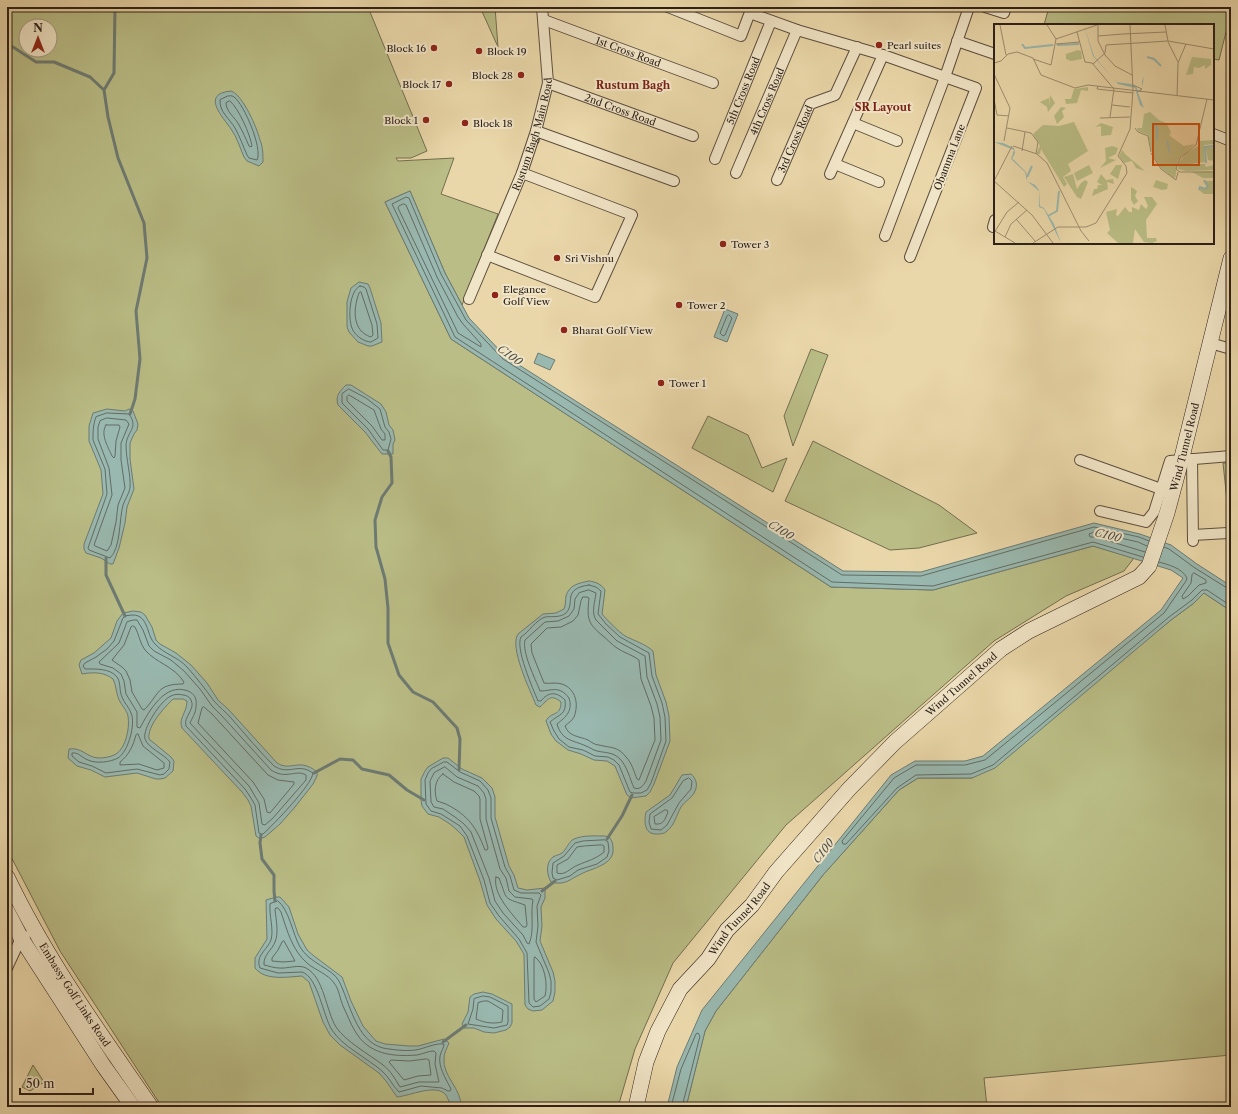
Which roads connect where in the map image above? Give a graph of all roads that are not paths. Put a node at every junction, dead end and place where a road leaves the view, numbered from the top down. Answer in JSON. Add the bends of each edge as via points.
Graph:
{"nodes":[{"id":1,"x":542,"y":7,"type":"edge"},
{"id":2,"x":668,"y":7,"type":"edge"},
{"id":3,"x":968,"y":7,"type":"edge"},
{"id":4,"x":985,"y":7,"type":"edge"},
{"id":5,"x":1006,"y":7,"type":"edge"},
{"id":6,"x":751,"y":10,"type":"edge"},
{"id":7,"x":544,"y":20,"type":"junction"},
{"id":8,"x":771,"y":21,"type":"junction"},
{"id":9,"x":797,"y":30,"type":"junction"},
{"id":10,"x":957,"y":41,"type":"junction"},
{"id":11,"x":857,"y":47,"type":"junction"},
{"id":12,"x":994,"y":54,"type":"edge"},
{"id":13,"x":884,"y":55,"type":"junction"},
{"id":14,"x":945,"y":77,"type":"junction"},
{"id":15,"x":548,"y":83,"type":"junction"},
{"id":16,"x":713,"y":83,"type":"dead end"},
{"id":17,"x":853,"y":123,"type":"junction"},
{"id":18,"x":536,"y":131,"type":"junction"},
{"id":19,"x":1214,"y":134,"type":"edge"},
{"id":20,"x":693,"y":136,"type":"dead end"},
{"id":21,"x":897,"y":141,"type":"dead end"},
{"id":22,"x":1231,"y":141,"type":"edge"},
{"id":23,"x":715,"y":159,"type":"dead end"},
{"id":24,"x":835,"y":164,"type":"junction"},
{"id":25,"x":522,"y":173,"type":"junction"},
{"id":26,"x":736,"y":173,"type":"dead end"},
{"id":27,"x":830,"y":174,"type":"dead end"},
{"id":28,"x":777,"y":180,"type":"dead end"},
{"id":29,"x":674,"y":181,"type":"dead end"},
{"id":30,"x":879,"y":182,"type":"dead end"},
{"id":31,"x":885,"y":236,"type":"dead end"},
{"id":32,"x":487,"y":255,"type":"junction"},
{"id":33,"x":910,"y":257,"type":"dead end"},
{"id":34,"x":1231,"y":258,"type":"edge"},
{"id":35,"x":470,"y":299,"type":"dead end"},
{"id":36,"x":1210,"y":343,"type":"junction"},
{"id":37,"x":1231,"y":349,"type":"edge"},
{"id":38,"x":1231,"y":456,"type":"edge"},
{"id":39,"x":1187,"y":459,"type":"junction"},
{"id":40,"x":1080,"y":460,"type":"dead end"},
{"id":41,"x":1161,"y":489,"type":"junction"},
{"id":42,"x":1100,"y":511,"type":"dead end"},
{"id":43,"x":1228,"y":533,"type":"dead end"},
{"id":44,"x":7,"y":878,"type":"edge"},
{"id":45,"x":7,"y":911,"type":"edge"},
{"id":46,"x":34,"y":930,"type":"junction"},
{"id":47,"x":21,"y":938,"type":"junction"},
{"id":48,"x":7,"y":968,"type":"edge"},
{"id":49,"x":109,"y":1046,"type":"junction"},
{"id":50,"x":97,"y":1055,"type":"junction"},
{"id":51,"x":133,"y":1107,"type":"edge"},
{"id":52,"x":151,"y":1107,"type":"edge"},
{"id":53,"x":636,"y":1107,"type":"edge"}],
"edges":[{"from":1,"to":7,"type":"street","name":"Rustum Bagh Main Road"},
{"from":2,"to":6,"type":"street","via":[[741,36]]},
{"from":3,"to":10,"type":"street"},
{"from":4,"to":5,"type":"street","via":[[1004,13]]},
{"from":6,"to":8,"type":"street"},
{"from":7,"to":15,"type":"street","name":"Rustum Bagh Main Road"},
{"from":7,"to":16,"type":"street","name":"1st Cross Road"},
{"from":8,"to":9,"type":"street"},
{"from":8,"to":23,"type":"street","name":"5th Cross Road"},
{"from":9,"to":11,"type":"street"},
{"from":9,"to":26,"type":"street","name":"4th Cross Road"},
{"from":10,"to":12,"type":"street"},
{"from":10,"to":14,"type":"street"},
{"from":11,"to":13,"type":"street"},
{"from":11,"to":28,"type":"street","name":"3rd Cross Road","via":[[835,94],[810,104]]},
{"from":13,"to":14,"type":"street"},
{"from":13,"to":17,"type":"street"},
{"from":14,"to":31,"type":"street"},
{"from":14,"to":33,"type":"street","name":"Obamma Lane","via":[[976,88]]},
{"from":15,"to":18,"type":"street","name":"Rustum Bagh Main Road"},
{"from":15,"to":20,"type":"street","name":"2nd Cross Road"},
{"from":17,"to":21,"type":"street"},
{"from":17,"to":24,"type":"street"},
{"from":18,"to":25,"type":"street","name":"Rustum Bagh Main Road"},
{"from":18,"to":29,"type":"street"},
{"from":19,"to":22,"type":"street"},
{"from":24,"to":27,"type":"street"},
{"from":24,"to":30,"type":"street"},
{"from":25,"to":32,"type":"street","name":"Rustum Bagh Main Road"},
{"from":25,"to":32,"type":"street","via":[[632,216],[596,297]]},
{"from":32,"to":35,"type":"street","name":"Rustum Bagh Main Road"},
{"from":34,"to":36,"type":"street","name":"Wind Tunnel Road"},
{"from":36,"to":37,"type":"street"},
{"from":36,"to":39,"type":"street","name":"Wind Tunnel Road"},
{"from":38,"to":39,"type":"street"},
{"from":39,"to":41,"type":"street","via":[[1170,461]]},
{"from":39,"to":43,"type":"street","via":[[1193,538]]},
{"from":39,"to":53,"type":"street","name":"Wind Tunnel Road","via":[[1149,566],[1139,577],[1029,631],[1000,649],[895,742],[849,789],[776,872],[752,905],[727,930],[708,958],[680,989],[658,1031],[646,1062]]},
{"from":40,"to":41,"type":"street"},
{"from":41,"to":42,"type":"street","via":[[1154,512],[1146,522]]},
{"from":44,"to":46,"type":"street","name":"Embassy Golf Links Road"},
{"from":45,"to":47,"type":"street"},
{"from":46,"to":47,"type":"street"},
{"from":46,"to":49,"type":"street","name":"Embassy Golf Links Road"},
{"from":47,"to":48,"type":"street"},
{"from":47,"to":50,"type":"street"},
{"from":49,"to":50,"type":"street"},
{"from":49,"to":52,"type":"street","name":"Embassy Golf Links Road"},
{"from":50,"to":51,"type":"street"}]}
